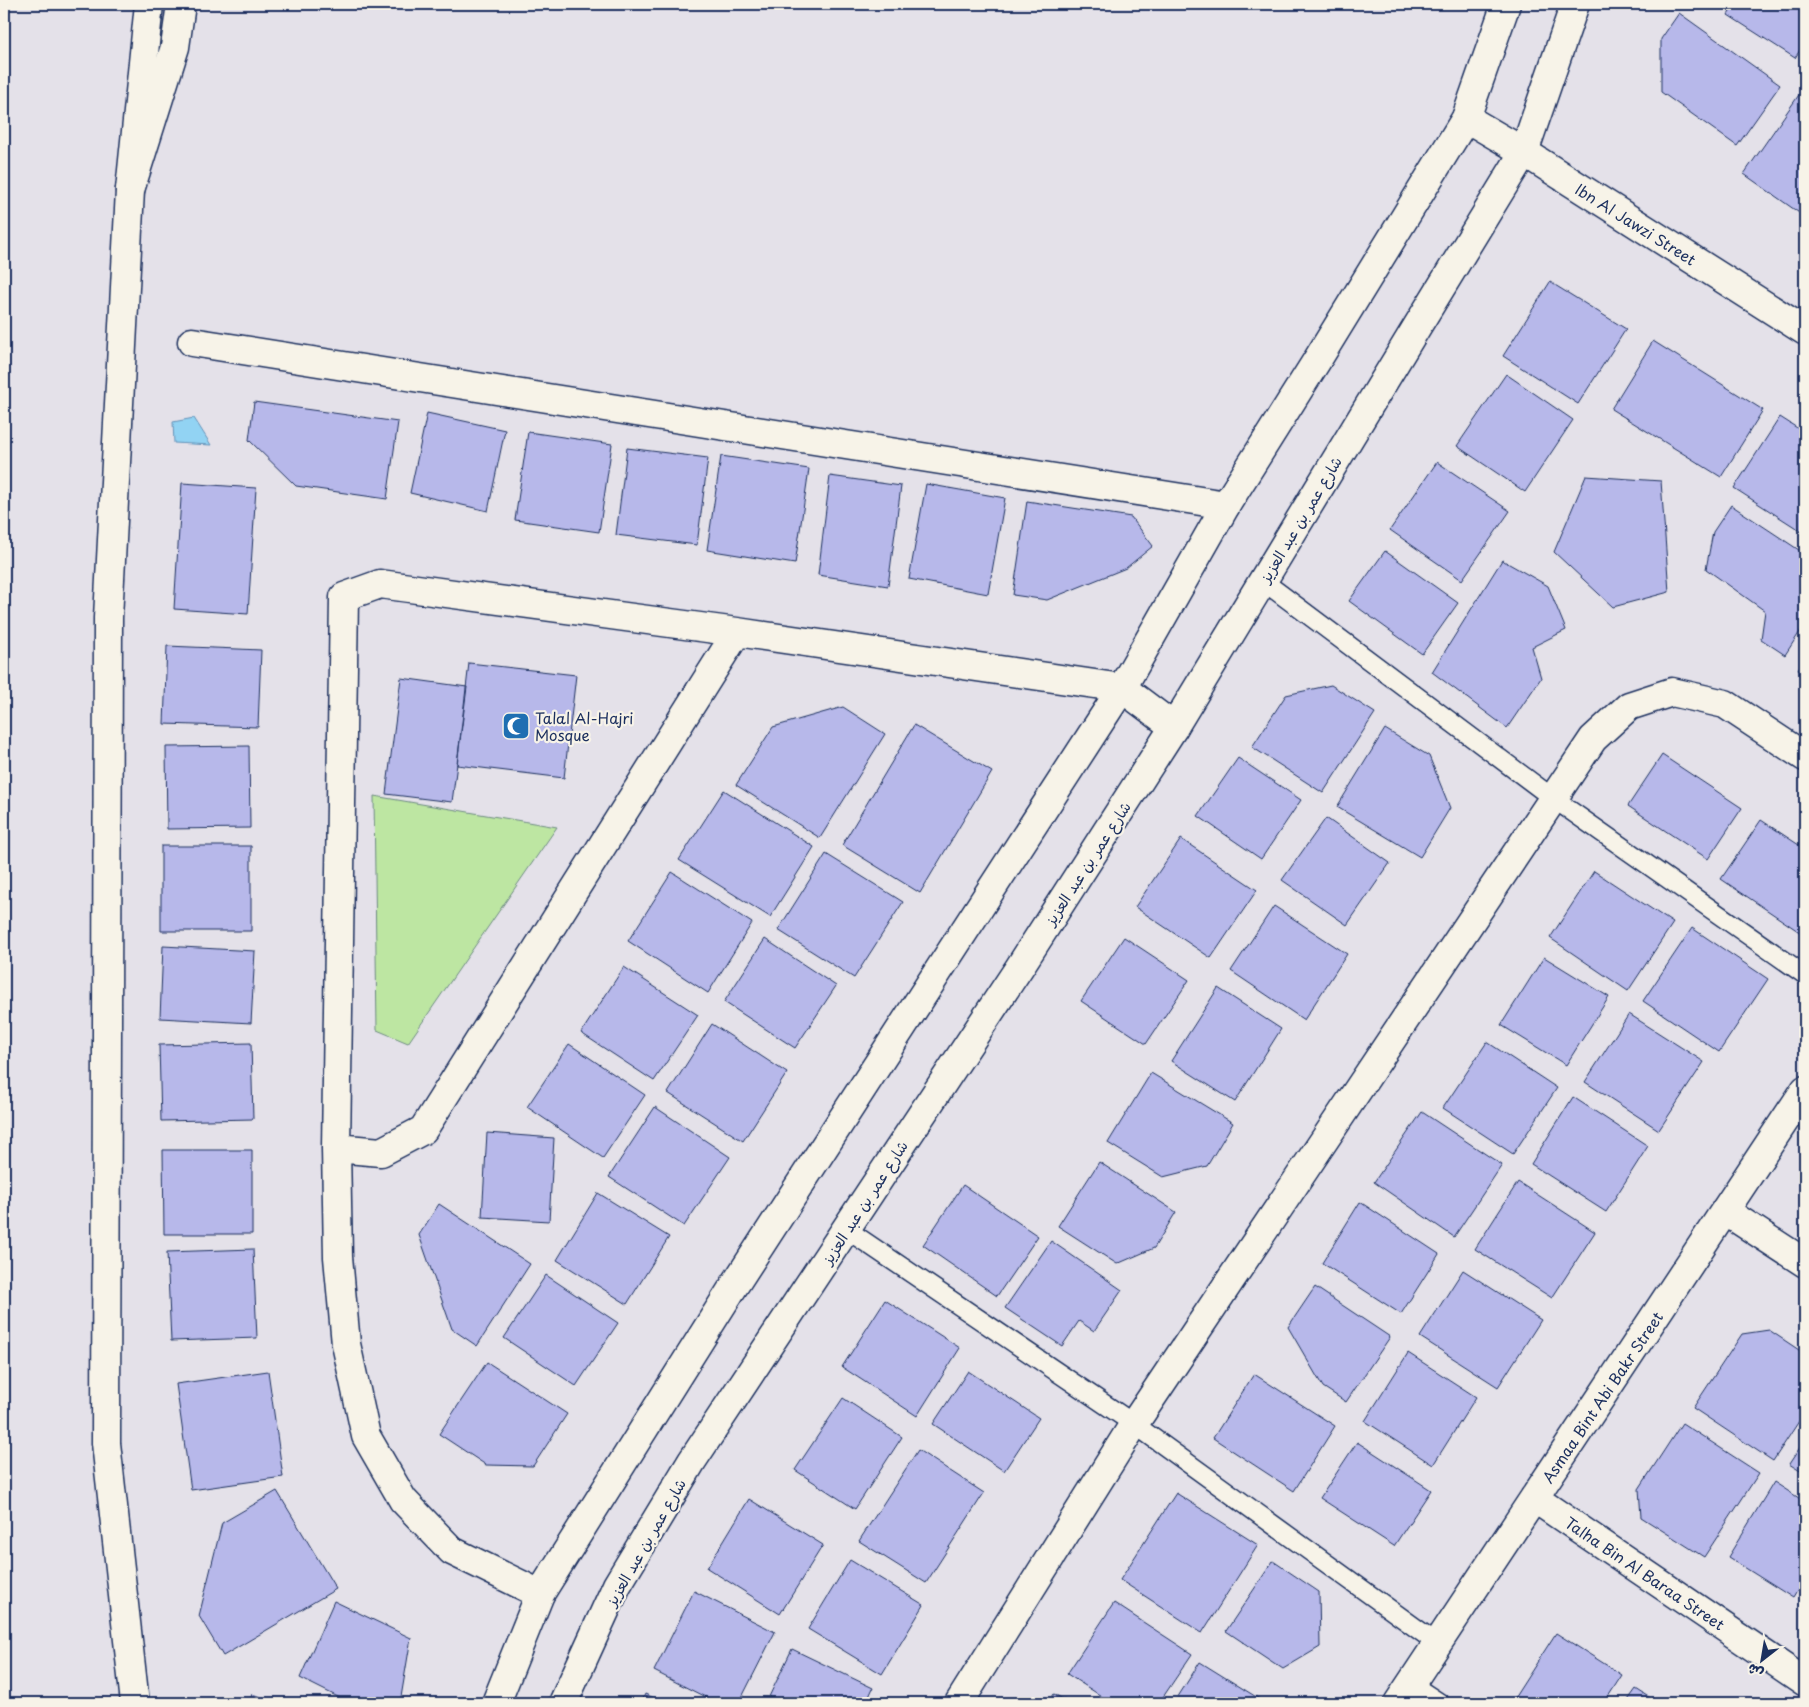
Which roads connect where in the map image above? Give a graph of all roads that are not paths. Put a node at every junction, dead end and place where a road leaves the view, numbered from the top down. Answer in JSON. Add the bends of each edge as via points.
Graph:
{"nodes":[{"id":1,"x":149,"y":4,"type":"edge"},
{"id":2,"x":181,"y":4,"type":"edge"},
{"id":3,"x":1506,"y":4,"type":"edge"},
{"id":4,"x":1575,"y":4,"type":"edge"},
{"id":5,"x":1466,"y":118,"type":"junction"},
{"id":6,"x":1524,"y":152,"type":"junction"},
{"id":7,"x":130,"y":190,"type":"junction"},
{"id":8,"x":1805,"y":331,"type":"edge"},
{"id":9,"x":192,"y":342,"type":"dead end"},
{"id":10,"x":1226,"y":505,"type":"junction"},
{"id":11,"x":1263,"y":581,"type":"junction"},
{"id":12,"x":737,"y":632,"type":"junction"},
{"id":13,"x":1122,"y":688,"type":"junction"},
{"id":14,"x":1174,"y":727,"type":"junction"},
{"id":15,"x":1805,"y":757,"type":"edge"},
{"id":16,"x":1554,"y":799,"type":"junction"},
{"id":17,"x":1805,"y":975,"type":"edge"},
{"id":18,"x":1805,"y":1090,"type":"edge"},
{"id":19,"x":336,"y":1148,"type":"junction"},
{"id":20,"x":1725,"y":1211,"type":"junction"},
{"id":21,"x":846,"y":1229,"type":"junction"},
{"id":22,"x":1805,"y":1263,"type":"edge"},
{"id":23,"x":1134,"y":1424,"type":"junction"},
{"id":24,"x":1534,"y":1498,"type":"junction"},
{"id":25,"x":540,"y":1594,"type":"junction"},
{"id":26,"x":1438,"y":1644,"type":"junction"},
{"id":27,"x":1805,"y":1682,"type":"edge"},
{"id":28,"x":1405,"y":1694,"type":"edge"},
{"id":29,"x":135,"y":1703,"type":"edge"},
{"id":30,"x":496,"y":1703,"type":"edge"},
{"id":31,"x":563,"y":1703,"type":"edge"},
{"id":32,"x":959,"y":1703,"type":"edge"},
{"id":33,"x":1440,"y":1703,"type":"edge"}],
"edges":[{"from":1,"to":7,"type":"street"},
{"from":2,"to":7,"type":"street","via":[[175,47]]},
{"from":3,"to":5,"type":"street"},
{"from":4,"to":6,"type":"street","name":"شارع عمر بن عبد العزيز"},
{"from":5,"to":6,"type":"street","name":"Ibn Al Jawzi Street"},
{"from":5,"to":10,"type":"street"},
{"from":6,"to":8,"type":"street","name":"Ibn Al Jawzi Street"},
{"from":6,"to":11,"type":"street","name":"شارع عمر بن عبد العزيز"},
{"from":7,"to":29,"type":"street","via":[[108,618],[106,1444]]},
{"from":9,"to":10,"type":"street"},
{"from":10,"to":13,"type":"street"},
{"from":11,"to":14,"type":"street","name":"شارع عمر بن عبد العزيز"},
{"from":11,"to":16,"type":"lane"},
{"from":12,"to":13,"type":"street"},
{"from":12,"to":19,"type":"street","via":[[423,1130],[381,1152]]},
{"from":12,"to":19,"type":"street","via":[[380,584],[344,597]]},
{"from":13,"to":14,"type":"street"},
{"from":13,"to":25,"type":"street","via":[[732,1289]]},
{"from":14,"to":21,"type":"street","name":"شارع عمر بن عبد العزيز"},
{"from":15,"to":16,"type":"street","via":[[1725,704],[1672,692],[1629,706],[1593,739]]},
{"from":16,"to":17,"type":"lane"},
{"from":16,"to":23,"type":"street"},
{"from":18,"to":20,"type":"street","name":"Asmaa Bint Abi Bakr Street"},
{"from":19,"to":25,"type":"street","via":[[338,1257],[346,1344],[366,1436],[404,1500],[452,1551]]},
{"from":20,"to":22,"type":"street"},
{"from":20,"to":24,"type":"street","name":"Asmaa Bint Abi Bakr Street"},
{"from":21,"to":23,"type":"lane"},
{"from":21,"to":31,"type":"street","name":"شارع عمر بن عبد العزيز","via":[[692,1461],[617,1585]]},
{"from":23,"to":26,"type":"lane"},
{"from":23,"to":32,"type":"street"},
{"from":24,"to":26,"type":"street","name":"Asmaa Bint Abi Bakr Street"},
{"from":24,"to":27,"type":"street","name":"Talha Bin Al Baraa Street"},
{"from":25,"to":30,"type":"street"},
{"from":26,"to":28,"type":"street","name":"Asmaa Bint Abi Bakr Street"},
{"from":28,"to":33,"type":"lane"}]}
